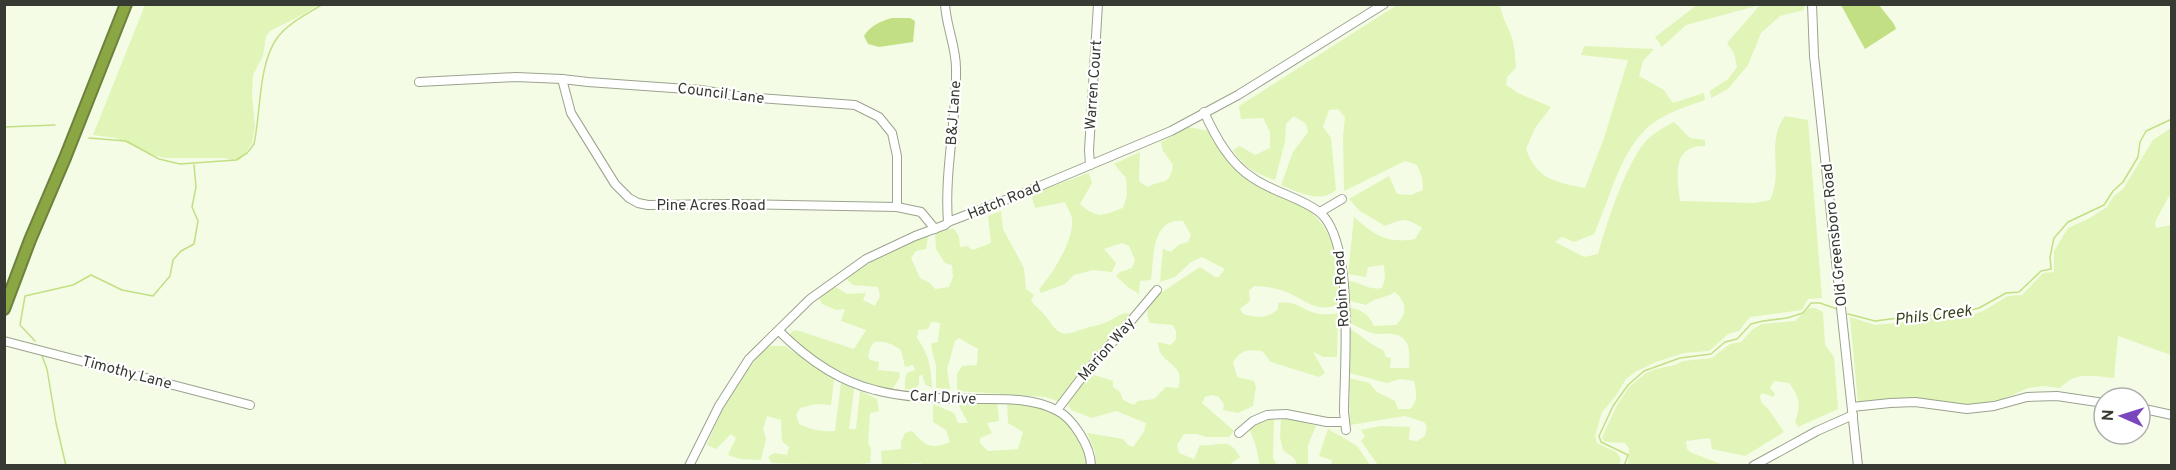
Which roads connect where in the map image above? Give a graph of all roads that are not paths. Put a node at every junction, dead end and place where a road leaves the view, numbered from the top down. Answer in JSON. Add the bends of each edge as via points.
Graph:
{"nodes":[{"id":1,"x":126,"y":4,"type":"edge"},
{"id":2,"x":945,"y":4,"type":"edge"},
{"id":3,"x":1098,"y":4,"type":"edge"},
{"id":4,"x":1384,"y":4,"type":"edge"},
{"id":5,"x":1812,"y":4,"type":"edge"},
{"id":6,"x":561,"y":79,"type":"junction"},
{"id":7,"x":419,"y":82,"type":"dead end"},
{"id":8,"x":1204,"y":112,"type":"junction"},
{"id":9,"x":1090,"y":165,"type":"junction"},
{"id":10,"x":1342,"y":199,"type":"dead end"},
{"id":11,"x":897,"y":207,"type":"junction"},
{"id":12,"x":1320,"y":212,"type":"junction"},
{"id":13,"x":948,"y":222,"type":"junction"},
{"id":14,"x":935,"y":229,"type":"junction"},
{"id":15,"x":1157,"y":290,"type":"dead end"},
{"id":16,"x":4,"y":309,"type":"edge"},
{"id":17,"x":779,"y":331,"type":"junction"},
{"id":18,"x":4,"y":341,"type":"edge"},
{"id":19,"x":2092,"y":401,"type":"edge"},
{"id":20,"x":250,"y":405,"type":"dead end"},
{"id":21,"x":1058,"y":410,"type":"junction"},
{"id":22,"x":1852,"y":411,"type":"junction"},
{"id":23,"x":2152,"y":411,"type":"edge"},
{"id":24,"x":2172,"y":415,"type":"edge"},
{"id":25,"x":1239,"y":434,"type":"dead end"},
{"id":26,"x":689,"y":465,"type":"edge"},
{"id":27,"x":1091,"y":465,"type":"edge"},
{"id":28,"x":1753,"y":465,"type":"edge"},
{"id":29,"x":1858,"y":465,"type":"edge"}],
"edges":[{"from":1,"to":16,"type":"highway"},
{"from":2,"to":13,"type":"street","name":"B&J Lane","via":[[956,68]]},
{"from":3,"to":9,"type":"street","name":"Warren Court"},
{"from":4,"to":8,"type":"street","name":"Hatch Road"},
{"from":5,"to":22,"type":"street","name":"Old Greensboro Road","via":[[1814,56]]},
{"from":6,"to":7,"type":"street","name":"Council Lane"},
{"from":6,"to":11,"type":"street","name":"Pine Acres Road","via":[[571,113],[603,166],[621,192],[638,203]]},
{"from":6,"to":11,"type":"street","name":"Council Lane","via":[[855,105],[886,124],[894,139]]},
{"from":8,"to":9,"type":"street","name":"Hatch Road","via":[[1171,131]]},
{"from":8,"to":12,"type":"street","via":[[1236,164],[1252,178]]},
{"from":9,"to":13,"type":"street","name":"Hatch Road"},
{"from":10,"to":12,"type":"street"},
{"from":11,"to":14,"type":"street","via":[[921,212]]},
{"from":12,"to":25,"type":"street","name":"Robin Road","via":[[1334,231],[1341,256],[1346,426],[1286,414],[1267,415]]},
{"from":13,"to":14,"type":"street","name":"Hatch Road"},
{"from":14,"to":17,"type":"street","name":"Hatch Road","via":[[866,259],[810,299]]},
{"from":15,"to":21,"type":"street","name":"Marion Way"},
{"from":17,"to":21,"type":"street","name":"Carl Drive","via":[[819,365],[874,390],[1026,401]]},
{"from":17,"to":26,"type":"street","name":"Hatch Road","via":[[749,359],[735,379]]},
{"from":18,"to":20,"type":"street","name":"Timothy Lane"},
{"from":19,"to":22,"type":"street","via":[[2026,397],[1967,409],[1915,402]]},
{"from":21,"to":27,"type":"street","via":[[1081,435],[1091,455]]},
{"from":22,"to":28,"type":"street"},
{"from":22,"to":29,"type":"street","name":"Old Greensboro Road"},
{"from":23,"to":24,"type":"street"}]}
